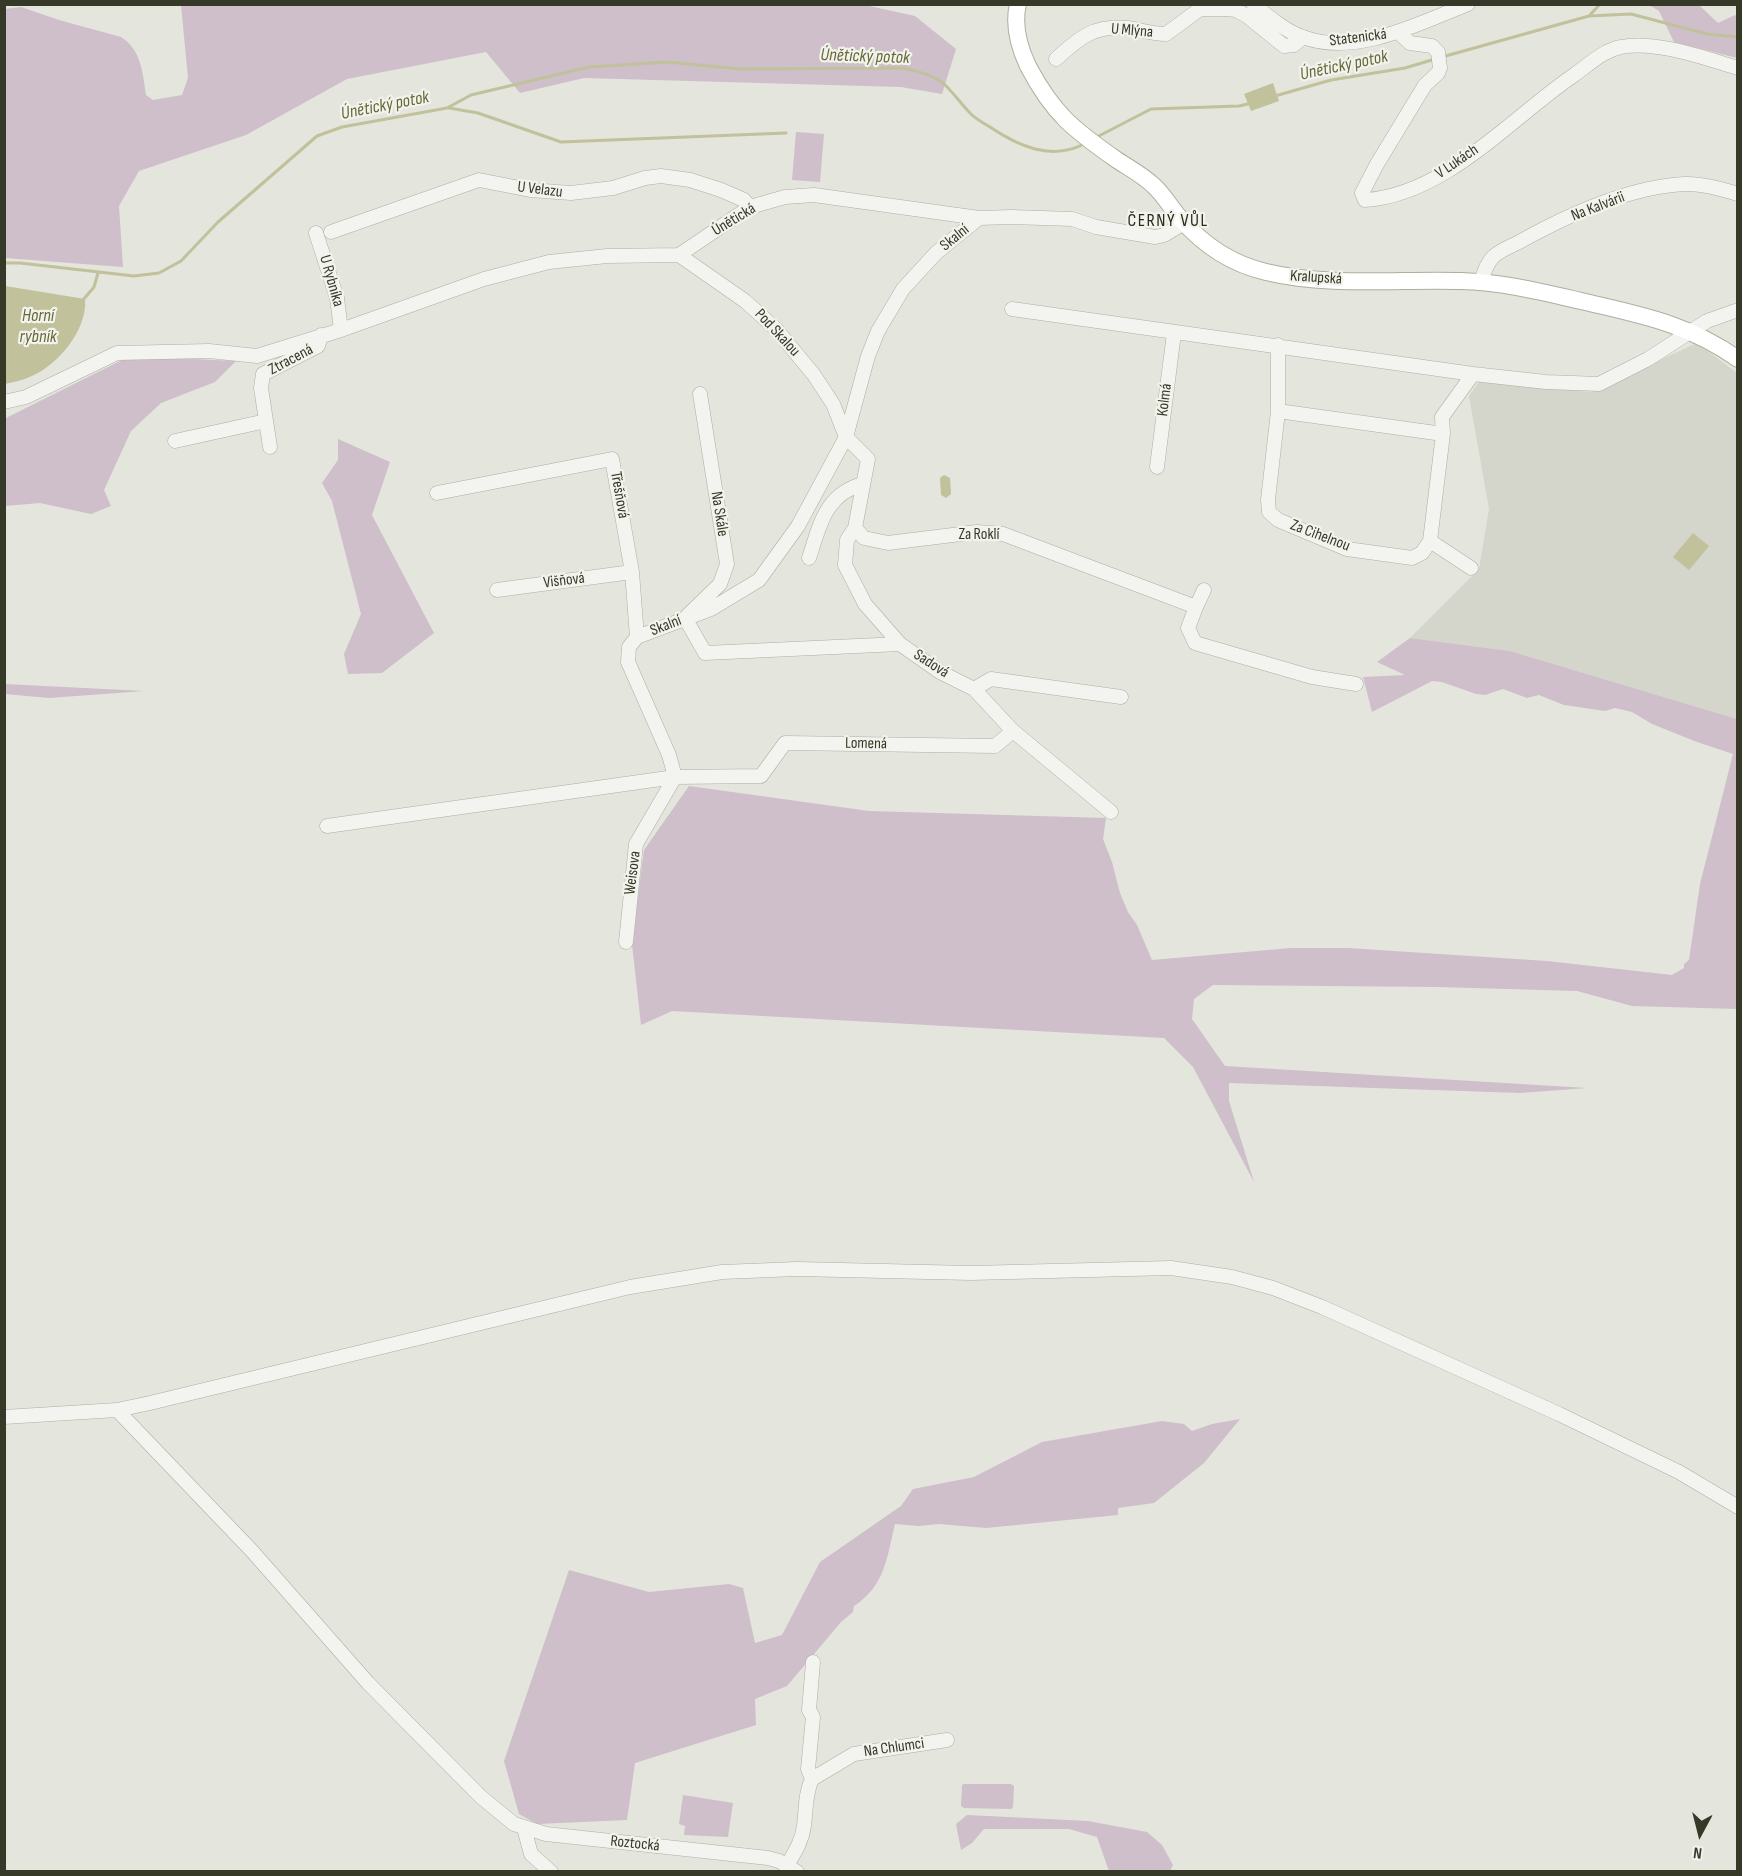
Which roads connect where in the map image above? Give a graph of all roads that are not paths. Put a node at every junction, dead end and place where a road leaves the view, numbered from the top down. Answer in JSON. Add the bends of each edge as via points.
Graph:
{"nodes":[{"id":1,"x":1018,"y":4,"type":"edge"},
{"id":2,"x":1252,"y":4,"type":"edge"},
{"id":3,"x":1468,"y":4,"type":"edge"},
{"id":4,"x":1398,"y":32,"type":"junction"},
{"id":5,"x":1303,"y":37,"type":"junction"},
{"id":6,"x":1056,"y":59,"type":"dead end"},
{"id":7,"x":1737,"y":68,"type":"edge"},
{"id":8,"x":1737,"y":194,"type":"edge"},
{"id":9,"x":750,"y":207,"type":"junction"},
{"id":10,"x":979,"y":218,"type":"junction"},
{"id":11,"x":1184,"y":223,"type":"junction"},
{"id":12,"x":331,"y":232,"type":"dead end"},
{"id":13,"x":316,"y":233,"type":"dead end"},
{"id":14,"x":679,"y":255,"type":"junction"},
{"id":15,"x":1481,"y":282,"type":"junction"},
{"id":16,"x":1012,"y":309,"type":"dead end"},
{"id":17,"x":1737,"y":310,"type":"edge"},
{"id":18,"x":341,"y":330,"type":"junction"},
{"id":19,"x":1691,"y":331,"type":"junction"},
{"id":20,"x":1174,"y":333,"type":"junction"},
{"id":21,"x":321,"y":335,"type":"junction"},
{"id":22,"x":1278,"y":345,"type":"junction"},
{"id":23,"x":1737,"y":359,"type":"edge"},
{"id":24,"x":1473,"y":374,"type":"junction"},
{"id":25,"x":700,"y":394,"type":"dead end"},
{"id":26,"x":4,"y":402,"type":"edge"},
{"id":27,"x":1278,"y":411,"type":"junction"},
{"id":28,"x":266,"y":421,"type":"junction"},
{"id":29,"x":1443,"y":434,"type":"junction"},
{"id":30,"x":846,"y":437,"type":"junction"},
{"id":31,"x":175,"y":441,"type":"dead end"},
{"id":32,"x":270,"y":447,"type":"dead end"},
{"id":33,"x":1157,"y":467,"type":"dead end"},
{"id":34,"x":863,"y":484,"type":"junction"},
{"id":35,"x":436,"y":493,"type":"dead end"},
{"id":36,"x":855,"y":528,"type":"junction"},
{"id":37,"x":1430,"y":541,"type":"junction"},
{"id":38,"x":809,"y":558,"type":"dead end"},
{"id":39,"x":1471,"y":568,"type":"dead end"},
{"id":40,"x":632,"y":572,"type":"junction"},
{"id":41,"x":497,"y":590,"type":"dead end"},
{"id":42,"x":1203,"y":590,"type":"dead end"},
{"id":43,"x":1196,"y":607,"type":"junction"},
{"id":44,"x":685,"y":618,"type":"junction"},
{"id":45,"x":637,"y":637,"type":"junction"},
{"id":46,"x":900,"y":644,"type":"junction"},
{"id":47,"x":1356,"y":684,"type":"dead end"},
{"id":48,"x":974,"y":689,"type":"junction"},
{"id":49,"x":1121,"y":698,"type":"dead end"},
{"id":50,"x":1013,"y":731,"type":"junction"},
{"id":51,"x":675,"y":777,"type":"junction"},
{"id":52,"x":1111,"y":812,"type":"dead end"},
{"id":53,"x":327,"y":826,"type":"dead end"},
{"id":54,"x":626,"y":942,"type":"dead end"},
{"id":55,"x":117,"y":1410,"type":"junction"},
{"id":56,"x":4,"y":1417,"type":"edge"},
{"id":57,"x":1737,"y":1508,"type":"edge"},
{"id":58,"x":813,"y":1662,"type":"dead end"},
{"id":59,"x":947,"y":1740,"type":"dead end"},
{"id":60,"x":812,"y":1779,"type":"junction"},
{"id":61,"x":524,"y":1828,"type":"junction"},
{"id":62,"x":792,"y":1868,"type":"edge"},
{"id":63,"x":551,"y":1872,"type":"edge"}],
"edges":[{"from":1,"to":11,"type":"main road","name":"Kralupská","via":[[1017,36],[1045,96],[1069,125],[1155,186]]},
{"from":2,"to":5,"type":"street","name":"Statenická"},
{"from":3,"to":4,"type":"street","name":"Statenická"},
{"from":4,"to":5,"type":"street","name":"Statenická","via":[[1336,44]]},
{"from":4,"to":7,"type":"street","name":"V Lukách","via":[[1410,43],[1432,46],[1438,52],[1440,68],[1425,85],[1377,164],[1362,193],[1365,200],[1403,192],[1441,174],[1611,50],[1648,46]]},
{"from":5,"to":6,"type":"street","name":"U Mlýna","via":[[1294,45],[1284,46],[1236,10],[1207,8],[1193,13],[1166,34],[1128,28],[1092,31]]},
{"from":8,"to":15,"type":"street","name":"Na Kalvárii","via":[[1686,183],[1644,189],[1586,210],[1494,256]]},
{"from":9,"to":10,"type":"street","name":"Únětická","via":[[784,197],[814,195]]},
{"from":9,"to":12,"type":"street","name":"U Velazu","via":[[744,200],[721,190],[661,176],[571,193],[479,180]]},
{"from":9,"to":14,"type":"street","name":"Únětická"},
{"from":10,"to":11,"type":"street","name":"Únětická","via":[[1072,219],[1155,237]]},
{"from":10,"to":30,"type":"street","name":"Skalní","via":[[936,253],[903,289],[868,356]]},
{"from":11,"to":15,"type":"main road","name":"Kralupská","via":[[1229,259],[1268,273],[1307,279]]},
{"from":13,"to":18,"type":"street","name":"U Rybníka","via":[[337,298]]},
{"from":14,"to":18,"type":"street","via":[[549,262],[484,279]]},
{"from":14,"to":30,"type":"street","name":"Pod Skalou","via":[[776,328],[814,375]]},
{"from":15,"to":19,"type":"main road","name":"Kralupská","via":[[1526,288]]},
{"from":16,"to":20,"type":"street"},
{"from":17,"to":19,"type":"street"},
{"from":18,"to":21,"type":"street"},
{"from":19,"to":23,"type":"main road","name":"Kralupská"},
{"from":19,"to":24,"type":"street","via":[[1599,384]]},
{"from":20,"to":22,"type":"street"},
{"from":20,"to":33,"type":"street","name":"Kolmá"},
{"from":21,"to":26,"type":"street","via":[[257,356],[208,351],[117,353],[26,397]]},
{"from":21,"to":28,"type":"street","name":"Ztracená","via":[[318,346],[263,374]]},
{"from":22,"to":24,"type":"street"},
{"from":22,"to":27,"type":"street","name":"Za Cihelnou"},
{"from":24,"to":29,"type":"street","via":[[1442,417]]},
{"from":25,"to":44,"type":"street","name":"Na Skále","via":[[727,564],[720,584]]},
{"from":27,"to":29,"type":"street"},
{"from":27,"to":37,"type":"street","name":"Za Cihelnou","via":[[1268,500],[1269,512],[1278,520],[1347,549],[1412,558],[1422,554]]},
{"from":28,"to":31,"type":"street"},
{"from":28,"to":32,"type":"street","name":"Ztracená"},
{"from":29,"to":37,"type":"street"},
{"from":30,"to":34,"type":"street","via":[[868,459]]},
{"from":30,"to":44,"type":"street","name":"Skalní","via":[[798,526],[759,580],[711,609]]},
{"from":34,"to":36,"type":"street"},
{"from":34,"to":38,"type":"street","via":[[849,487],[835,498],[823,516]]},
{"from":35,"to":40,"type":"street","name":"Třešňová","via":[[612,459]]},
{"from":36,"to":43,"type":"street","name":"Za Roklí","via":[[864,538],[888,543],[977,532],[1003,534]]},
{"from":36,"to":46,"type":"street","via":[[847,540],[845,565],[865,604]]},
{"from":37,"to":39,"type":"street"},
{"from":40,"to":41,"type":"street","name":"Višňová"},
{"from":40,"to":45,"type":"street","name":"Třešňová"},
{"from":42,"to":43,"type":"street"},
{"from":43,"to":47,"type":"street","via":[[1188,628],[1195,643],[1312,677]]},
{"from":44,"to":45,"type":"street","name":"Skalní"},
{"from":44,"to":46,"type":"street","name":"Sadová","via":[[705,653]]},
{"from":45,"to":51,"type":"street","name":"Skalní","via":[[629,647],[628,662]]},
{"from":46,"to":48,"type":"street","name":"Sadová","via":[[940,672]]},
{"from":48,"to":49,"type":"street","via":[[992,679]]},
{"from":48,"to":50,"type":"street"},
{"from":50,"to":51,"type":"street","name":"Lomená","via":[[995,746],[785,743],[761,776]]},
{"from":50,"to":52,"type":"street"},
{"from":51,"to":53,"type":"street"},
{"from":51,"to":54,"type":"street","name":"Weisova","via":[[636,844]]},
{"from":55,"to":56,"type":"street"},
{"from":55,"to":57,"type":"street","via":[[630,1287],[722,1272],[797,1269],[971,1273],[1171,1268],[1232,1277],[1322,1306],[1560,1414],[1679,1472]]},
{"from":55,"to":61,"type":"street","name":"Roztocká","via":[[252,1551],[368,1683],[481,1797]]},
{"from":58,"to":60,"type":"street","via":[[808,1769]]},
{"from":59,"to":60,"type":"street","name":"Na Chlumci","via":[[854,1754]]},
{"from":60,"to":62,"type":"street"},
{"from":61,"to":62,"type":"street","name":"Roztocká","via":[[565,1837],[755,1856]]},
{"from":61,"to":63,"type":"street","via":[[531,1854]]}]}
